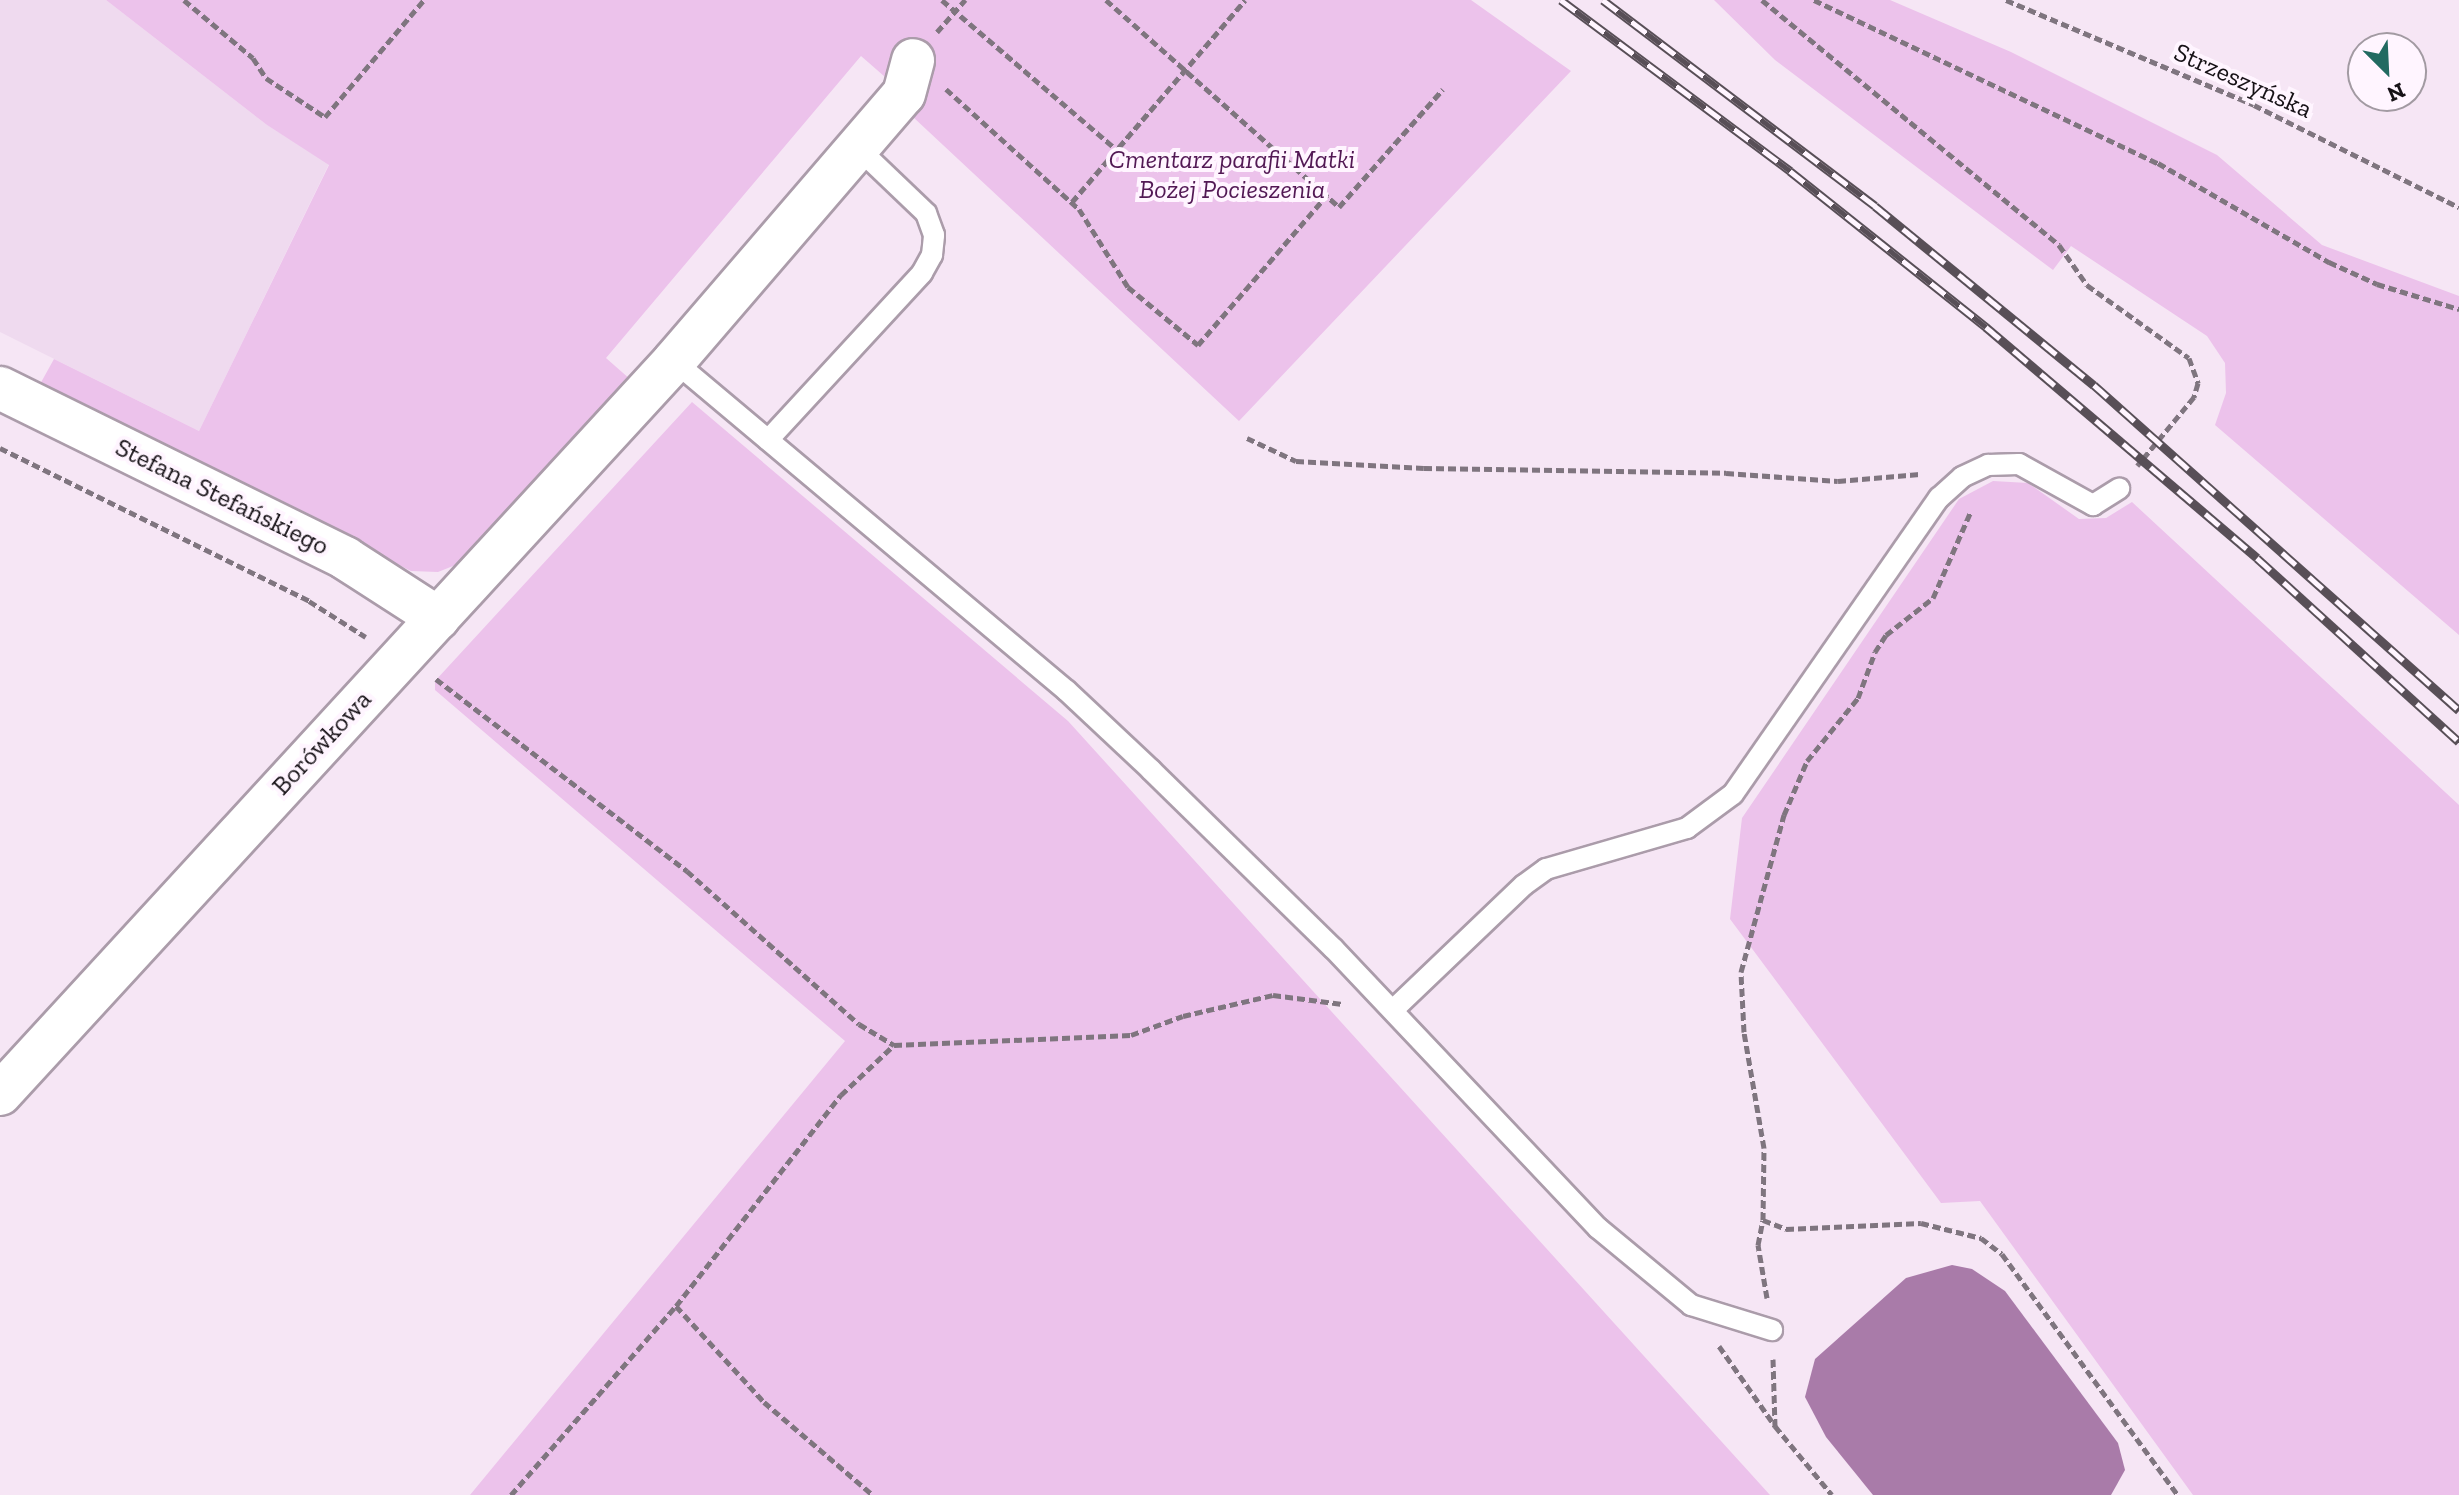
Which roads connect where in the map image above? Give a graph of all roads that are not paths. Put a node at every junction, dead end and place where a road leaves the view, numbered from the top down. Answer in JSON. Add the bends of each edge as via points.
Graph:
{"nodes":[{"id":1,"x":913,"y":60,"type":"road end"},
{"id":2,"x":858,"y":148,"type":"junction"},
{"id":3,"x":674,"y":361,"type":"junction"},
{"id":4,"x":0,"y":388,"type":"edge"},
{"id":5,"x":768,"y":440,"type":"junction"},
{"id":6,"x":2119,"y":489,"type":"road end"},
{"id":7,"x":438,"y":618,"type":"junction"},
{"id":8,"x":1393,"y":1010,"type":"junction"},
{"id":9,"x":0,"y":1094,"type":"edge"},
{"id":10,"x":1772,"y":1330,"type":"road end"}],
"edges":[{"from":1,"to":2,"type":"street","name":"Borówkowa","via":[[904,94]]},
{"from":2,"to":3,"type":"street","name":"Borówkowa"},
{"from":2,"to":5,"type":"lane","via":[[926,213],[934,235],[932,255],[922,273]]},
{"from":3,"to":5,"type":"lane"},
{"from":3,"to":7,"type":"street","name":"Borówkowa"},
{"from":4,"to":7,"type":"street","name":"Stefana Stefańskiego","via":[[345,558]]},
{"from":5,"to":8,"type":"lane","via":[[1096,718]]},
{"from":6,"to":8,"type":"lane","via":[[2093,505],[2019,464],[1988,465],[1962,477],[1939,498],[1733,794],[1687,828],[1546,869]]},
{"from":7,"to":9,"type":"street","name":"Borówkowa","via":[[385,650]]},
{"from":8,"to":10,"type":"lane","via":[[1560,1191],[1691,1305]]}]}
